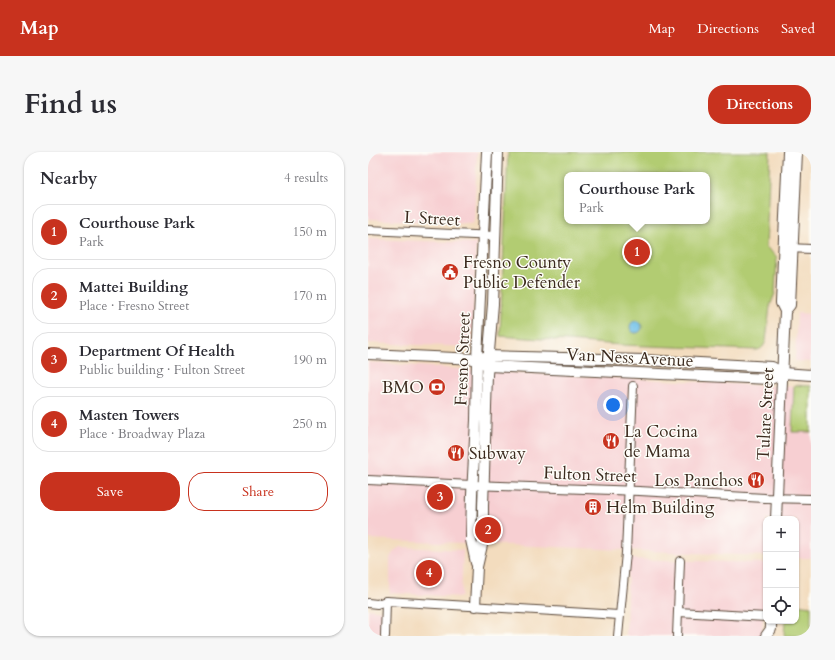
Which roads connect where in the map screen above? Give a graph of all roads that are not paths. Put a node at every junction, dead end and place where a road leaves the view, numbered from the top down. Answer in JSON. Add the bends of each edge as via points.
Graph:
{"nodes":[{"id":1,"x":487,"y":152,"type":"edge"},
{"id":2,"x":498,"y":152,"type":"edge"},
{"id":3,"x":788,"y":152,"type":"edge"},
{"id":4,"x":797,"y":152,"type":"edge"},
{"id":5,"x":486,"y":163,"type":"junction"},
{"id":6,"x":496,"y":220,"type":"junction"},
{"id":7,"x":368,"y":230,"type":"edge"},
{"id":8,"x":483,"y":235,"type":"junction"},
{"id":9,"x":495,"y":236,"type":"junction"},
{"id":10,"x":788,"y":248,"type":"junction"},
{"id":11,"x":811,"y":249,"type":"edge"},
{"id":12,"x":368,"y":354,"type":"edge"},
{"id":13,"x":488,"y":356,"type":"junction"},
{"id":14,"x":477,"y":359,"type":"junction"},
{"id":15,"x":732,"y":365,"type":"junction"},
{"id":16,"x":488,"y":366,"type":"junction"},
{"id":17,"x":783,"y":373,"type":"junction"},
{"id":18,"x":811,"y":374,"type":"edge"},
{"id":19,"x":685,"y":376,"type":"junction"},
{"id":20,"x":633,"y":386,"type":"dead end"},
{"id":21,"x":368,"y":480,"type":"edge"},
{"id":22,"x":472,"y":485,"type":"junction"},
{"id":23,"x":483,"y":485,"type":"junction"},
{"id":24,"x":629,"y":490,"type":"junction"},
{"id":25,"x":778,"y":498,"type":"junction"},
{"id":26,"x":811,"y":499,"type":"edge"},
{"id":27,"x":776,"y":516,"type":"edge"},
{"id":28,"x":680,"y":561,"type":"dead end"},
{"id":29,"x":477,"y":567,"type":"junction"},
{"id":30,"x":386,"y":600,"type":"junction"},
{"id":31,"x":368,"y":603,"type":"edge"},
{"id":32,"x":475,"y":606,"type":"junction"},
{"id":33,"x":678,"y":612,"type":"junction"},
{"id":34,"x":619,"y":615,"type":"junction"},
{"id":35,"x":763,"y":617,"type":"edge"},
{"id":36,"x":385,"y":636,"type":"edge"},
{"id":37,"x":618,"y":636,"type":"edge"},
{"id":38,"x":677,"y":636,"type":"edge"}],
"edges":[{"from":1,"to":5,"type":"main road","name":"Fresno Street"},
{"from":2,"to":6,"type":"main road","name":"Fresno Street"},
{"from":3,"to":10,"type":"main road","name":"Tulare Street"},
{"from":4,"to":10,"type":"main road","name":"Tulare Street"},
{"from":5,"to":6,"type":"main road","via":[[490,176],[489,215]]},
{"from":5,"to":8,"type":"main road","name":"Fresno Street"},
{"from":6,"to":9,"type":"main road","name":"Fresno Street"},
{"from":7,"to":8,"type":"street","name":"L Street"},
{"from":8,"to":9,"type":"street","name":"L Street"},
{"from":8,"to":14,"type":"main road","name":"Fresno Street"},
{"from":9,"to":13,"type":"main road","name":"Fresno Street"},
{"from":10,"to":11,"type":"street"},
{"from":10,"to":17,"type":"main road","name":"Tulare Street","via":[[781,303],[786,311]]},
{"from":12,"to":14,"type":"main road","name":"Van Ness Avenue"},
{"from":13,"to":14,"type":"main road","name":"Van Ness Avenue"},
{"from":13,"to":15,"type":"main road","name":"Van Ness Avenue"},
{"from":13,"to":16,"type":"main road","name":"Fresno Street"},
{"from":14,"to":16,"type":"main road","name":"Van Ness Avenue"},
{"from":14,"to":22,"type":"main road","name":"Fresno Street"},
{"from":15,"to":17,"type":"main road","name":"Van Ness Avenue","via":[[772,367]]},
{"from":15,"to":19,"type":"main road","via":[[707,370],[693,369]]},
{"from":16,"to":19,"type":"main road","name":"Van Ness Avenue"},
{"from":16,"to":23,"type":"main road","name":"Fresno Street"},
{"from":17,"to":18,"type":"main road","name":"Van Ness Avenue"},
{"from":17,"to":19,"type":"main road","name":"Van Ness Avenue","via":[[771,379]]},
{"from":17,"to":25,"type":"main road","name":"Tulare Street"},
{"from":20,"to":24,"type":"street"},
{"from":21,"to":22,"type":"street","name":"Fulton Street"},
{"from":22,"to":23,"type":"street","name":"Fulton Street"},
{"from":22,"to":29,"type":"main road","name":"Fresno Street","via":[[471,540]]},
{"from":23,"to":24,"type":"street","name":"Fulton Street"},
{"from":23,"to":29,"type":"main road","name":"Fresno Street","via":[[483,541]]},
{"from":24,"to":25,"type":"street","name":"Fulton Street"},
{"from":24,"to":34,"type":"street","via":[[626,553]]},
{"from":25,"to":26,"type":"street","name":"Fulton Street"},
{"from":25,"to":27,"type":"main road","name":"Tulare Street"},
{"from":28,"to":33,"type":"street"},
{"from":29,"to":32,"type":"main road","name":"Fresno Street"},
{"from":30,"to":31,"type":"street","via":[[376,604]]},
{"from":30,"to":32,"type":"street"},
{"from":30,"to":36,"type":"street"},
{"from":32,"to":34,"type":"street"},
{"from":33,"to":35,"type":"street"},
{"from":33,"to":38,"type":"street"},
{"from":34,"to":37,"type":"street"}]}
